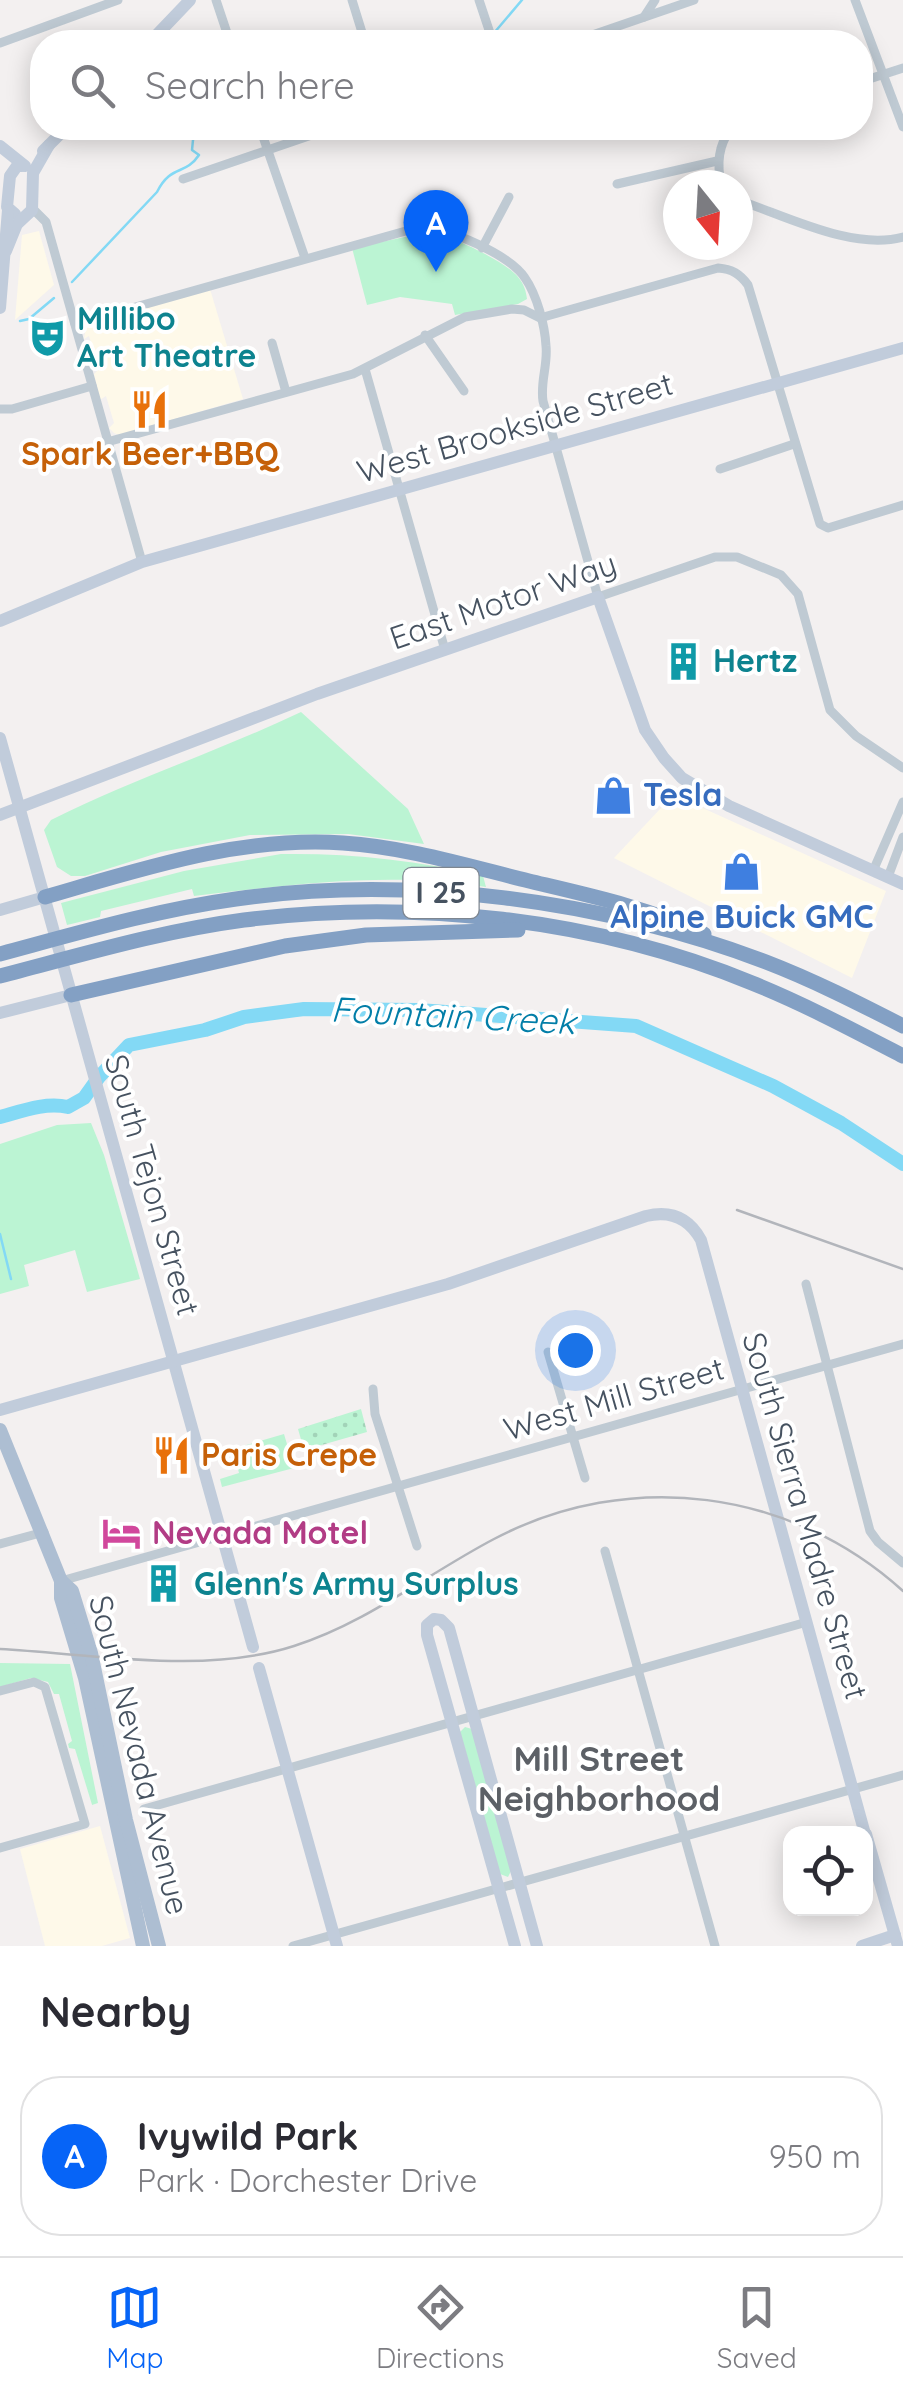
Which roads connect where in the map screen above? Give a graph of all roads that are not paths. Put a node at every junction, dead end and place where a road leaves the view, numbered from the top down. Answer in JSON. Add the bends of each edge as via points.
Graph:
{"nodes":[{"id":1,"x":118,"y":0,"type":"edge"},
{"id":2,"x":190,"y":0,"type":"edge"},
{"id":3,"x":216,"y":0,"type":"edge"},
{"id":4,"x":352,"y":0,"type":"edge"},
{"id":5,"x":480,"y":0,"type":"edge"},
{"id":6,"x":655,"y":0,"type":"edge"},
{"id":7,"x":694,"y":0,"type":"edge"},
{"id":8,"x":856,"y":0,"type":"edge"},
{"id":9,"x":92,"y":4,"type":"edge"},
{"id":10,"x":644,"y":18,"type":"junction"},
{"id":11,"x":30,"y":30,"type":"edge"},
{"id":12,"x":31,"y":30,"type":"edge"},
{"id":13,"x":161,"y":30,"type":"edge"},
{"id":14,"x":226,"y":30,"type":"edge"},
{"id":15,"x":361,"y":30,"type":"edge"},
{"id":16,"x":489,"y":30,"type":"edge"},
{"id":17,"x":608,"y":30,"type":"edge"},
{"id":18,"x":867,"y":30,"type":"edge"},
{"id":19,"x":0,"y":43,"type":"edge"},
{"id":20,"x":873,"y":47,"type":"edge"},
{"id":21,"x":903,"y":68,"type":"edge"},
{"id":22,"x":883,"y":74,"type":"junction"},
{"id":23,"x":873,"y":77,"type":"edge"},
{"id":24,"x":903,"y":127,"type":"edge"},
{"id":25,"x":54,"y":140,"type":"edge"},
{"id":26,"x":264,"y":140,"type":"edge"},
{"id":27,"x":299,"y":140,"type":"edge"},
{"id":28,"x":724,"y":140,"type":"edge"},
{"id":29,"x":4,"y":150,"type":"edge"},
{"id":30,"x":268,"y":151,"type":"junction"},
{"id":31,"x":717,"y":162,"type":"junction"},
{"id":32,"x":23,"y":169,"type":"junction"},
{"id":33,"x":718,"y":170,"type":"edge"},
{"id":34,"x":183,"y":179,"type":"dead end"},
{"id":35,"x":617,"y":184,"type":"dead end"},
{"id":36,"x":510,"y":198,"type":"dead end"},
{"id":37,"x":753,"y":205,"type":"edge"},
{"id":38,"x":15,"y":207,"type":"edge"},
{"id":39,"x":903,"y":236,"type":"edge"},
{"id":40,"x":482,"y":248,"type":"junction"},
{"id":41,"x":304,"y":258,"type":"junction"},
{"id":42,"x":0,"y":308,"type":"edge"},
{"id":43,"x":540,"y":318,"type":"junction"},
{"id":44,"x":75,"y":324,"type":"junction"},
{"id":45,"x":425,"y":335,"type":"junction"},
{"id":46,"x":272,"y":342,"type":"dead end"},
{"id":47,"x":903,"y":348,"type":"edge"},
{"id":48,"x":366,"y":368,"type":"junction"},
{"id":49,"x":775,"y":384,"type":"junction"},
{"id":50,"x":92,"y":386,"type":"junction"},
{"id":51,"x":464,"y":391,"type":"dead end"},
{"id":52,"x":286,"y":392,"type":"junction"},
{"id":53,"x":0,"y":409,"type":"edge"},
{"id":54,"x":107,"y":442,"type":"junction"},
{"id":55,"x":794,"y":444,"type":"junction"},
{"id":56,"x":555,"y":445,"type":"junction"},
{"id":57,"x":720,"y":469,"type":"dead end"},
{"id":58,"x":400,"y":489,"type":"junction"},
{"id":59,"x":903,"y":506,"type":"edge"},
{"id":60,"x":142,"y":562,"type":"junction"},
{"id":61,"x":598,"y":597,"type":"junction"},
{"id":62,"x":2,"y":618,"type":"edge"},
{"id":63,"x":445,"y":650,"type":"junction"},
{"id":64,"x":0,"y":738,"type":"edge"},
{"id":65,"x":903,"y":768,"type":"edge"},
{"id":66,"x":903,"y":802,"type":"edge"},
{"id":67,"x":20,"y":808,"type":"junction"},
{"id":68,"x":0,"y":815,"type":"edge"},
{"id":69,"x":903,"y":837,"type":"edge"},
{"id":70,"x":874,"y":871,"type":"junction"},
{"id":71,"x":888,"y":878,"type":"junction"},
{"id":72,"x":903,"y":884,"type":"edge"},
{"id":73,"x":45,"y":898,"type":"junction"},
{"id":74,"x":0,"y":910,"type":"edge"},
{"id":75,"x":572,"y":931,"type":"junction"},
{"id":76,"x":0,"y":954,"type":"edge"},
{"id":77,"x":762,"y":960,"type":"junction"},
{"id":78,"x":0,"y":976,"type":"edge"},
{"id":79,"x":70,"y":995,"type":"junction"},
{"id":80,"x":0,"y":1012,"type":"edge"},
{"id":81,"x":903,"y":1026,"type":"edge"},
{"id":82,"x":903,"y":1056,"type":"edge"},
{"id":83,"x":806,"y":1284,"type":"dead end"},
{"id":84,"x":903,"y":1344,"type":"edge"},
{"id":85,"x":548,"y":1352,"type":"dead end"},
{"id":86,"x":173,"y":1361,"type":"junction"},
{"id":87,"x":828,"y":1368,"type":"junction"},
{"id":88,"x":372,"y":1388,"type":"dead end"},
{"id":89,"x":741,"y":1389,"type":"junction"},
{"id":90,"x":0,"y":1410,"type":"edge"},
{"id":91,"x":0,"y":1430,"type":"edge"},
{"id":92,"x":573,"y":1437,"type":"junction"},
{"id":93,"x":585,"y":1478,"type":"dead end"},
{"id":94,"x":397,"y":1486,"type":"junction"},
{"id":95,"x":44,"y":1532,"type":"junction"},
{"id":96,"x":222,"y":1535,"type":"junction"},
{"id":97,"x":0,"y":1544,"type":"edge"},
{"id":98,"x":417,"y":1546,"type":"dead end"},
{"id":99,"x":605,"y":1551,"type":"dead end"},
{"id":100,"x":903,"y":1563,"type":"edge"},
{"id":101,"x":61,"y":1581,"type":"junction"},
{"id":102,"x":807,"y":1622,"type":"junction"},
{"id":103,"x":254,"y":1648,"type":"dead end"},
{"id":104,"x":260,"y":1668,"type":"dead end"},
{"id":105,"x":638,"y":1668,"type":"junction"},
{"id":106,"x":0,"y":1692,"type":"edge"},
{"id":107,"x":472,"y":1716,"type":"junction"},
{"id":108,"x":453,"y":1721,"type":"junction"},
{"id":109,"x":287,"y":1766,"type":"junction"},
{"id":110,"x":903,"y":1775,"type":"edge"},
{"id":111,"x":853,"y":1790,"type":"junction"},
{"id":112,"x":144,"y":1809,"type":"dead end"},
{"id":113,"x":863,"y":1826,"type":"edge"},
{"id":114,"x":685,"y":1838,"type":"junction"},
{"id":115,"x":0,"y":1848,"type":"edge"},
{"id":116,"x":873,"y":1859,"type":"edge"},
{"id":117,"x":519,"y":1883,"type":"junction"},
{"id":118,"x":499,"y":1889,"type":"junction"},
{"id":119,"x":898,"y":1938,"type":"edge"},
{"id":120,"x":335,"y":1940,"type":"edge"},
{"id":121,"x":143,"y":1946,"type":"edge"},
{"id":122,"x":159,"y":1946,"type":"edge"},
{"id":123,"x":293,"y":1946,"type":"edge"},
{"id":124,"x":515,"y":1946,"type":"edge"},
{"id":125,"x":537,"y":1946,"type":"edge"},
{"id":126,"x":715,"y":1946,"type":"edge"},
{"id":127,"x":862,"y":1946,"type":"edge"}],
"edges":[{"from":1,"to":9,"type":"street"},
{"from":2,"to":13,"type":"street"},
{"from":3,"to":14,"type":"street"},
{"from":4,"to":15,"type":"street"},
{"from":5,"to":16,"type":"street"},
{"from":6,"to":10,"type":"street"},
{"from":7,"to":10,"type":"street"},
{"from":8,"to":18,"type":"street"},
{"from":9,"to":12,"type":"street"},
{"from":10,"to":17,"type":"street"},
{"from":11,"to":19,"type":"street"},
{"from":20,"to":22,"type":"street"},
{"from":21,"to":22,"type":"street"},
{"from":22,"to":23,"type":"street"},
{"from":22,"to":24,"type":"street"},
{"from":25,"to":32,"type":"street"},
{"from":26,"to":30,"type":"street"},
{"from":27,"to":30,"type":"street"},
{"from":28,"to":31,"type":"street"},
{"from":29,"to":32,"type":"street"},
{"from":30,"to":34,"type":"street"},
{"from":30,"to":41,"type":"street"},
{"from":31,"to":33,"type":"street"},
{"from":31,"to":35,"type":"street"},
{"from":32,"to":38,"type":"street"},
{"from":32,"to":38,"type":"street"},
{"from":36,"to":40,"type":"street"},
{"from":37,"to":39,"type":"street","via":[[849,238],[882,242]]},
{"from":38,"to":42,"type":"street"},
{"from":38,"to":44,"type":"street","via":[[46,222]]},
{"from":40,"to":41,"type":"street","via":[[420,227]]},
{"from":40,"to":43,"type":"street","via":[[520,272]]},
{"from":41,"to":44,"type":"street"},
{"from":43,"to":45,"type":"street","via":[[524,310],[482,314]]},
{"from":43,"to":49,"type":"street","via":[[718,268],[734,272],[748,285]]},
{"from":43,"to":56,"type":"street","via":[[546,346],[541,391]]},
{"from":44,"to":50,"type":"street"},
{"from":45,"to":48,"type":"street"},
{"from":45,"to":51,"type":"street"},
{"from":46,"to":52,"type":"street"},
{"from":47,"to":49,"type":"street","name":"West Brookside Street"},
{"from":48,"to":52,"type":"street"},
{"from":48,"to":58,"type":"street"},
{"from":49,"to":55,"type":"street"},
{"from":49,"to":56,"type":"street","name":"West Brookside Street"},
{"from":50,"to":53,"type":"street"},
{"from":50,"to":54,"type":"street"},
{"from":52,"to":54,"type":"street"},
{"from":54,"to":60,"type":"street"},
{"from":55,"to":57,"type":"street"},
{"from":55,"to":59,"type":"street","via":[[823,528]]},
{"from":56,"to":58,"type":"street","name":"West Brookside Street"},
{"from":56,"to":61,"type":"street"},
{"from":58,"to":60,"type":"street","name":"West Brookside Street"},
{"from":58,"to":63,"type":"street"},
{"from":60,"to":62,"type":"street","name":"West Brookside Street"},
{"from":61,"to":63,"type":"street","name":"East Motor Way"},
{"from":61,"to":65,"type":"street","name":"East Motor Way","via":[[715,557],[737,557],[781,575],[798,594],[830,710]]},
{"from":61,"to":70,"type":"street","via":[[645,730],[682,778],[728,806]]},
{"from":63,"to":67,"type":"street","name":"East Motor Way"},
{"from":64,"to":67,"type":"street","name":"South Tejon Street"},
{"from":66,"to":70,"type":"street"},
{"from":67,"to":68,"type":"street","name":"East Motor Way"},
{"from":67,"to":73,"type":"street","name":"South Tejon Street"},
{"from":69,"to":71,"type":"street"},
{"from":70,"to":71,"type":"street"},
{"from":71,"to":72,"type":"street"},
{"from":73,"to":74,"type":"street"},
{"from":73,"to":77,"type":"highway","via":[[223,850],[346,843],[412,852],[617,903]]},
{"from":73,"to":79,"type":"street","name":"South Tejon Street"},
{"from":75,"to":78,"type":"highway","number":"I 25","via":[[392,911],[244,920]]},
{"from":75,"to":79,"type":"highway","via":[[341,938]]},
{"from":75,"to":82,"type":"highway","number":"I 25","via":[[750,982]]},
{"from":76,"to":77,"type":"highway","number":"I 25","via":[[240,898],[400,890],[598,914]]},
{"from":77,"to":81,"type":"highway","number":"I 25"},
{"from":79,"to":80,"type":"street"},
{"from":79,"to":86,"type":"street","name":"South Tejon Street"},
{"from":83,"to":87,"type":"street"},
{"from":84,"to":87,"type":"street","name":"West Mill Street"},
{"from":85,"to":92,"type":"street"},
{"from":86,"to":89,"type":"street","name":"South Sierra Madre Street","via":[[668,1214],[701,1240]]},
{"from":86,"to":90,"type":"street"},
{"from":86,"to":96,"type":"street","name":"South Tejon Street"},
{"from":87,"to":89,"type":"street","name":"West Mill Street"},
{"from":87,"to":100,"type":"street","via":[[870,1531]]},
{"from":88,"to":94,"type":"street"},
{"from":89,"to":92,"type":"street","name":"West Mill Street"},
{"from":89,"to":102,"type":"street","name":"South Sierra Madre Street"},
{"from":91,"to":95,"type":"main road","name":"South Nevada Avenue"},
{"from":92,"to":93,"type":"street"},
{"from":92,"to":94,"type":"street","name":"West Mill Street"},
{"from":94,"to":96,"type":"street","name":"West Mill Street"},
{"from":94,"to":98,"type":"street"},
{"from":95,"to":97,"type":"street"},
{"from":95,"to":101,"type":"main road","name":"South Nevada Avenue"},
{"from":96,"to":101,"type":"street","name":"West Mill Street"},
{"from":96,"to":103,"type":"street","name":"South Tejon Street"},
{"from":99,"to":105,"type":"street"},
{"from":101,"to":121,"type":"main road","name":"South Nevada Avenue"},
{"from":101,"to":122,"type":"main road","name":"South Nevada Avenue","via":[[72,1590],[91,1653]]},
{"from":102,"to":105,"type":"street"},
{"from":102,"to":111,"type":"street","name":"South Sierra Madre Street"},
{"from":104,"to":109,"type":"street"},
{"from":105,"to":107,"type":"street"},
{"from":105,"to":114,"type":"street"},
{"from":106,"to":115,"type":"street","via":[[34,1682],[46,1689],[85,1824]]},
{"from":107,"to":108,"type":"street"},
{"from":107,"to":108,"type":"street","via":[[448,1628],[434,1619],[427,1634]]},
{"from":107,"to":117,"type":"street"},
{"from":108,"to":109,"type":"street"},
{"from":108,"to":118,"type":"street"},
{"from":109,"to":112,"type":"street"},
{"from":109,"to":120,"type":"street"},
{"from":110,"to":111,"type":"street"},
{"from":111,"to":113,"type":"street","name":"South Sierra Madre Street"},
{"from":111,"to":114,"type":"street"},
{"from":114,"to":117,"type":"street"},
{"from":114,"to":126,"type":"street"},
{"from":116,"to":119,"type":"street","name":"South Sierra Madre Street"},
{"from":117,"to":118,"type":"street"},
{"from":117,"to":125,"type":"street"},
{"from":118,"to":120,"type":"street"},
{"from":118,"to":124,"type":"street"},
{"from":119,"to":127,"type":"street"},
{"from":120,"to":123,"type":"street"}]}
